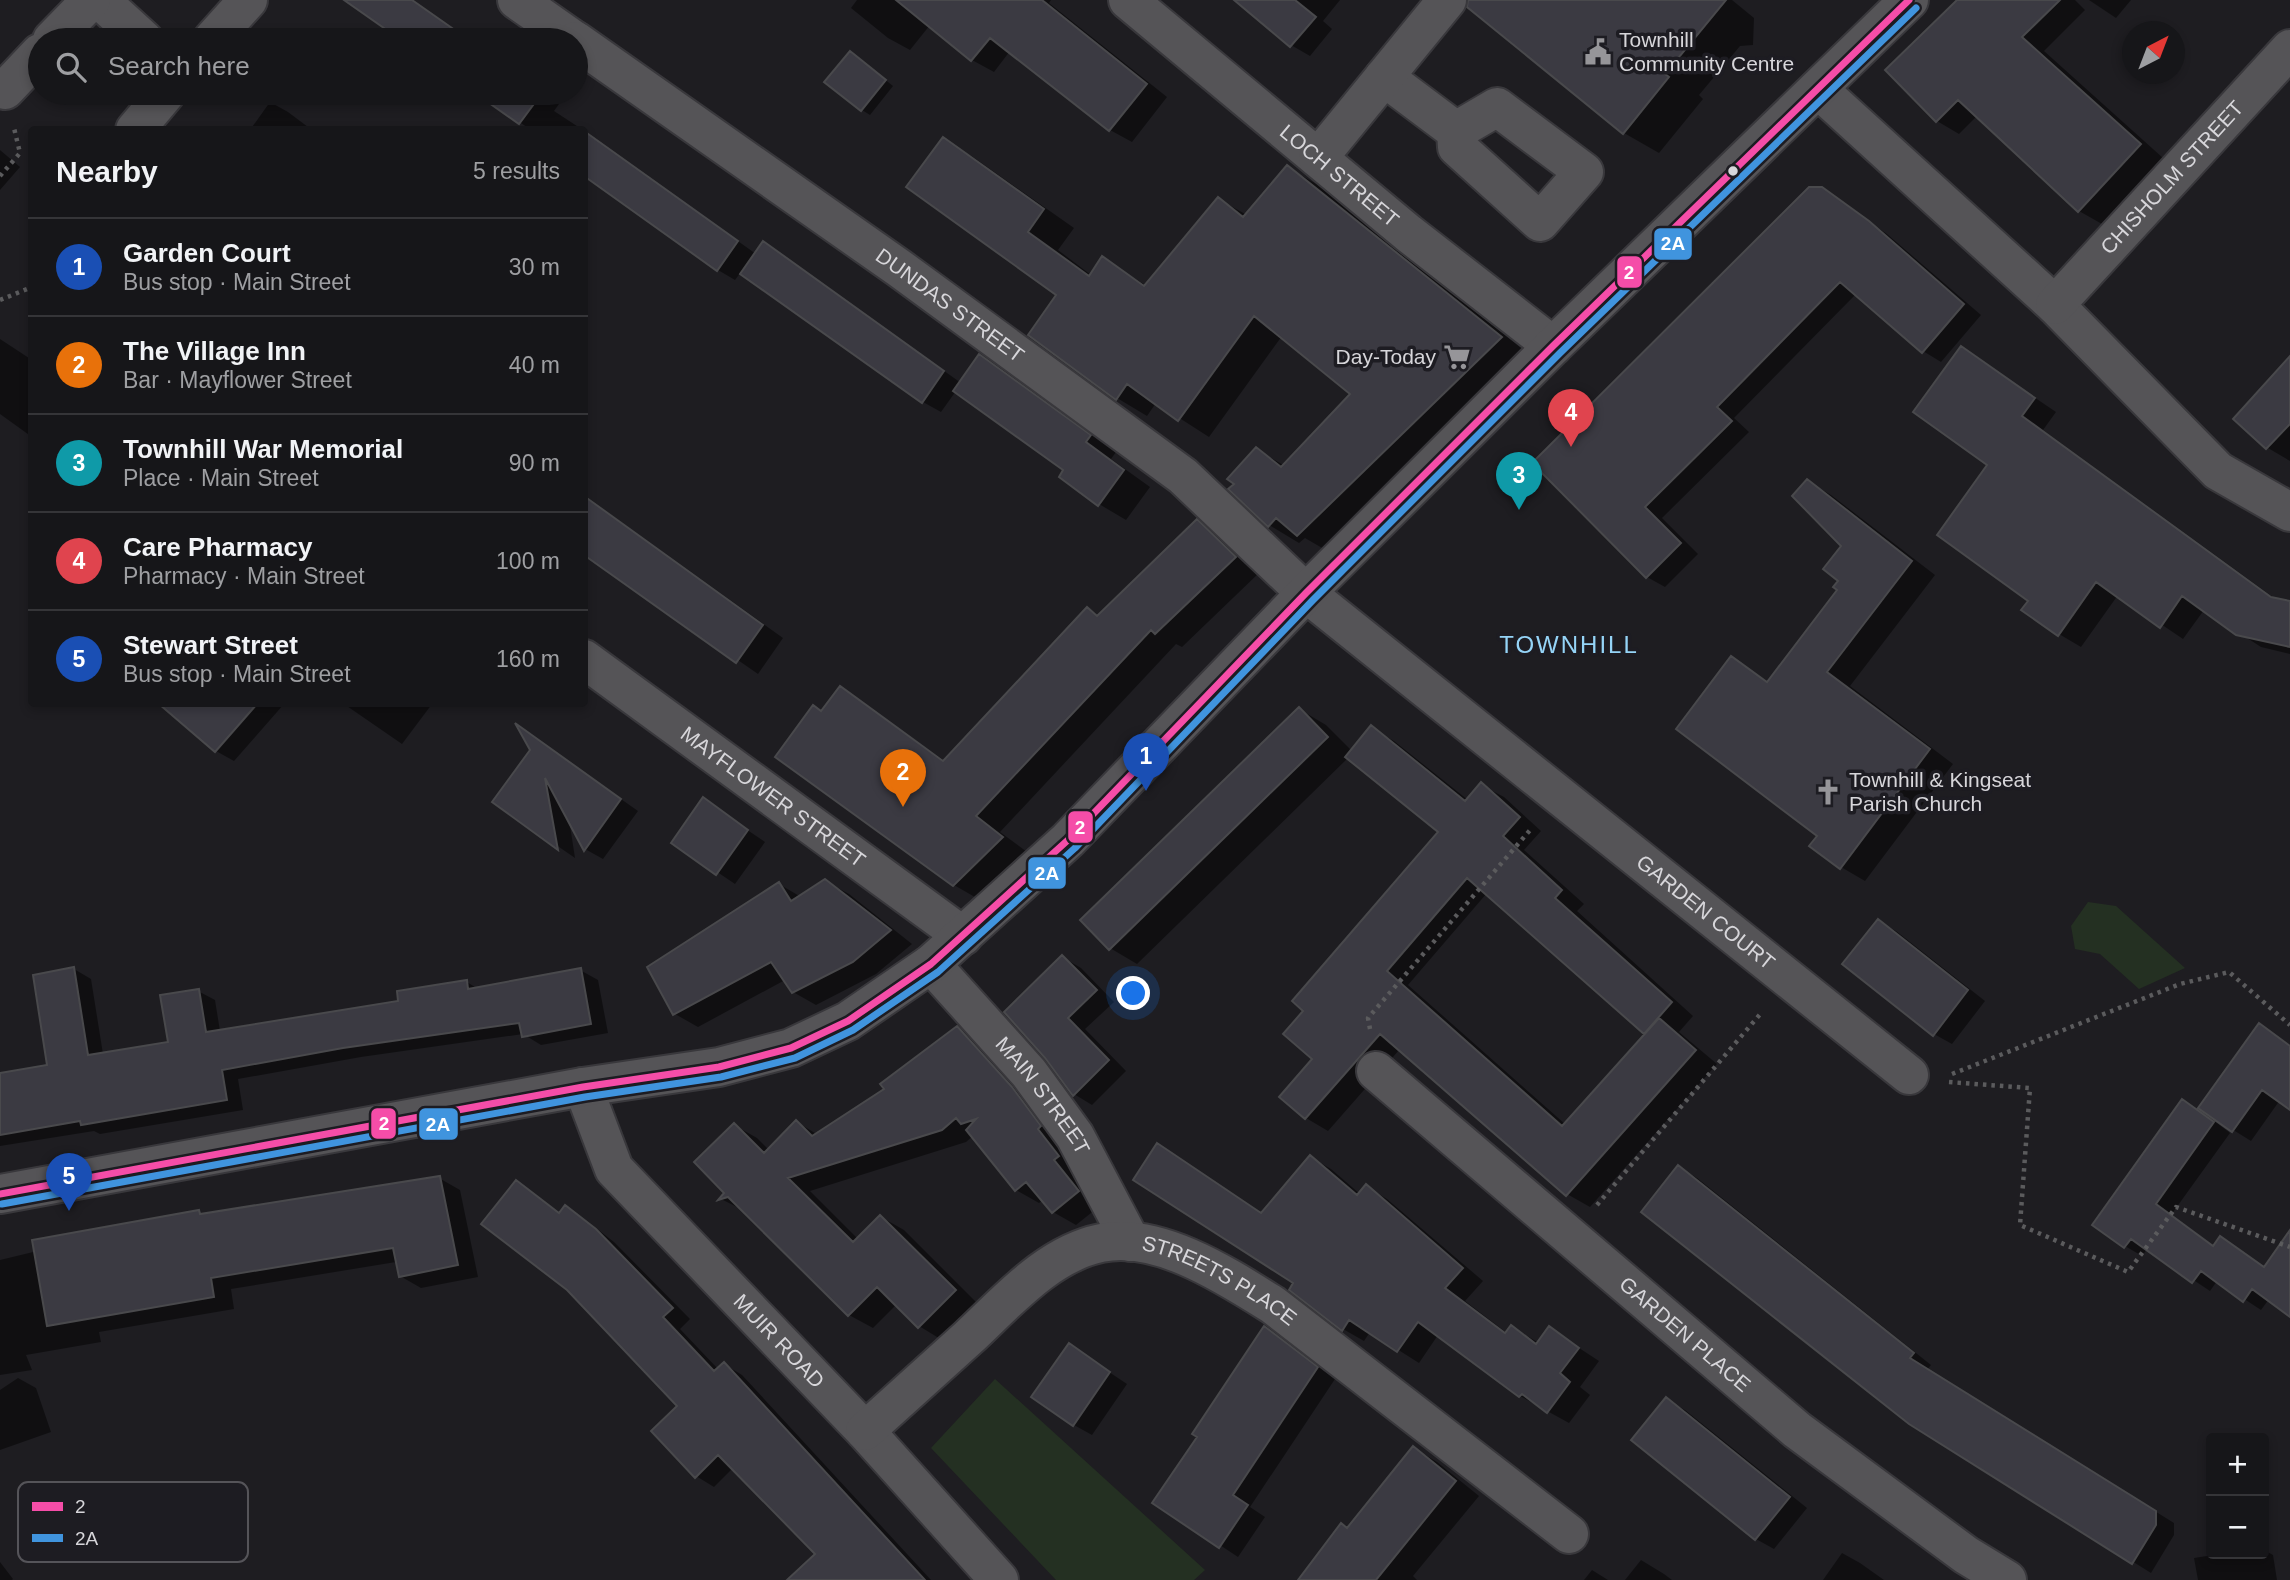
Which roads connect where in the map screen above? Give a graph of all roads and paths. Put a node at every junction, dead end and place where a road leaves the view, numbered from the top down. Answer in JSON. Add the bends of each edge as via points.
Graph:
{"nodes":[{"id":1,"x":91,"y":0,"type":"edge"},
{"id":2,"x":100,"y":0,"type":"edge"},
{"id":3,"x":248,"y":0,"type":"edge"},
{"id":4,"x":517,"y":0,"type":"edge"},
{"id":5,"x":1129,"y":0,"type":"edge"},
{"id":6,"x":1447,"y":0,"type":"edge"},
{"id":7,"x":1909,"y":0,"type":"edge"},
{"id":8,"x":64,"y":28,"type":"edge"},
{"id":9,"x":131,"y":28,"type":"edge"},
{"id":10,"x":223,"y":28,"type":"edge"},
{"id":11,"x":557,"y":28,"type":"edge"},
{"id":12,"x":588,"y":50,"type":"edge"},
{"id":13,"x":2290,"y":50,"type":"edge"},
{"id":14,"x":28,"y":66,"type":"edge"},
{"id":15,"x":1384,"y":77,"type":"junction"},
{"id":16,"x":1818,"y":89,"type":"junction"},
{"id":17,"x":5,"y":90,"type":"dead end"},
{"id":18,"x":156,"y":105,"type":"edge"},
{"id":19,"x":138,"y":126,"type":"edge"},
{"id":20,"x":1456,"y":131,"type":"dead end"},
{"id":21,"x":1318,"y":158,"type":"junction"},
{"id":22,"x":28,"y":289,"type":"edge"},
{"id":23,"x":0,"y":300,"type":"edge"},
{"id":24,"x":2055,"y":305,"type":"junction"},
{"id":25,"x":1553,"y":346,"type":"junction"},
{"id":26,"x":2290,"y":512,"type":"edge"},
{"id":27,"x":1306,"y":593,"type":"junction"},
{"id":28,"x":588,"y":662,"type":"edge"},
{"id":29,"x":1559,"y":796,"type":"junction"},
{"id":30,"x":964,"y":936,"type":"junction"},
{"id":31,"x":931,"y":964,"type":"junction"},
{"id":32,"x":1789,"y":980,"type":"junction"},
{"id":33,"x":2290,"y":1025,"type":"edge"},
{"id":34,"x":1376,"y":1071,"type":"joint"},
{"id":35,"x":1922,"y":1078,"type":"junction"},
{"id":36,"x":583,"y":1087,"type":"junction"},
{"id":37,"x":0,"y":1194,"type":"edge"},
{"id":38,"x":1569,"y":1238,"type":"junction"},
{"id":39,"x":1131,"y":1242,"type":"junction"},
{"id":40,"x":2290,"y":1247,"type":"edge"},
{"id":41,"x":865,"y":1431,"type":"junction"},
{"id":42,"x":1569,"y":1534,"type":"dead end"},
{"id":43,"x":999,"y":1580,"type":"edge"},
{"id":44,"x":2007,"y":1580,"type":"edge"}],
"edges":[{"from":1,"to":8,"type":"street"},
{"from":2,"to":9,"type":"street"},
{"from":3,"to":10,"type":"street"},
{"from":4,"to":11,"type":"street","name":"DUNDAS STREET"},
{"from":5,"to":21,"type":"street","name":"LOCH STREET"},
{"from":6,"to":15,"type":"street"},
{"from":7,"to":16,"type":"street"},
{"from":12,"to":27,"type":"street","name":"DUNDAS STREET","via":[[899,268],[1183,476]]},
{"from":13,"to":24,"type":"street","name":"CHISHOLM STREET"},
{"from":14,"to":17,"type":"street"},
{"from":15,"to":20,"type":"street"},
{"from":15,"to":21,"type":"street"},
{"from":16,"to":24,"type":"street"},
{"from":16,"to":25,"type":"street"},
{"from":18,"to":19,"type":"street"},
{"from":21,"to":25,"type":"street","name":"LOCH STREET"},
{"from":22,"to":23,"type":"path"},
{"from":24,"to":26,"type":"street","via":[[2218,471]]},
{"from":25,"to":27,"type":"street"},
{"from":27,"to":29,"type":"street","name":"GARDEN COURT"},
{"from":27,"to":30,"type":"street","via":[[1068,840]]},
{"from":28,"to":30,"type":"street","name":"MAYFLOWER STREET"},
{"from":29,"to":32,"type":"street","name":"GARDEN COURT"},
{"from":29,"to":34,"type":"path","via":[[1368,1018]]},
{"from":30,"to":31,"type":"street"},
{"from":31,"to":36,"type":"street","via":[[848,1021],[791,1048],[719,1066]]},
{"from":31,"to":39,"type":"street","name":"MAIN STREET","via":[[1029,1073],[1075,1136]]},
{"from":32,"to":35,"type":"street","name":"GARDEN COURT"},
{"from":32,"to":38,"type":"path"},
{"from":33,"to":35,"type":"path","via":[[2229,972],[2180,984]]},
{"from":34,"to":38,"type":"street","name":"GARDEN PLACE"},
{"from":35,"to":40,"type":"path","via":[[2030,1088],[2020,1225],[2128,1272],[2176,1207]]},
{"from":36,"to":37,"type":"street"},
{"from":36,"to":41,"type":"street","name":"MUIR ROAD","via":[[614,1169]]},
{"from":38,"to":44,"type":"street","name":"GARDEN PLACE","via":[[1797,1430]]},
{"from":39,"to":41,"type":"street","name":"STREETS PLACE","via":[[1101,1243],[1041,1271]]},
{"from":39,"to":42,"type":"street","name":"STREETS PLACE","via":[[1171,1250],[1224,1274],[1273,1305]]},
{"from":41,"to":43,"type":"street","name":"MUIR ROAD"}]}
